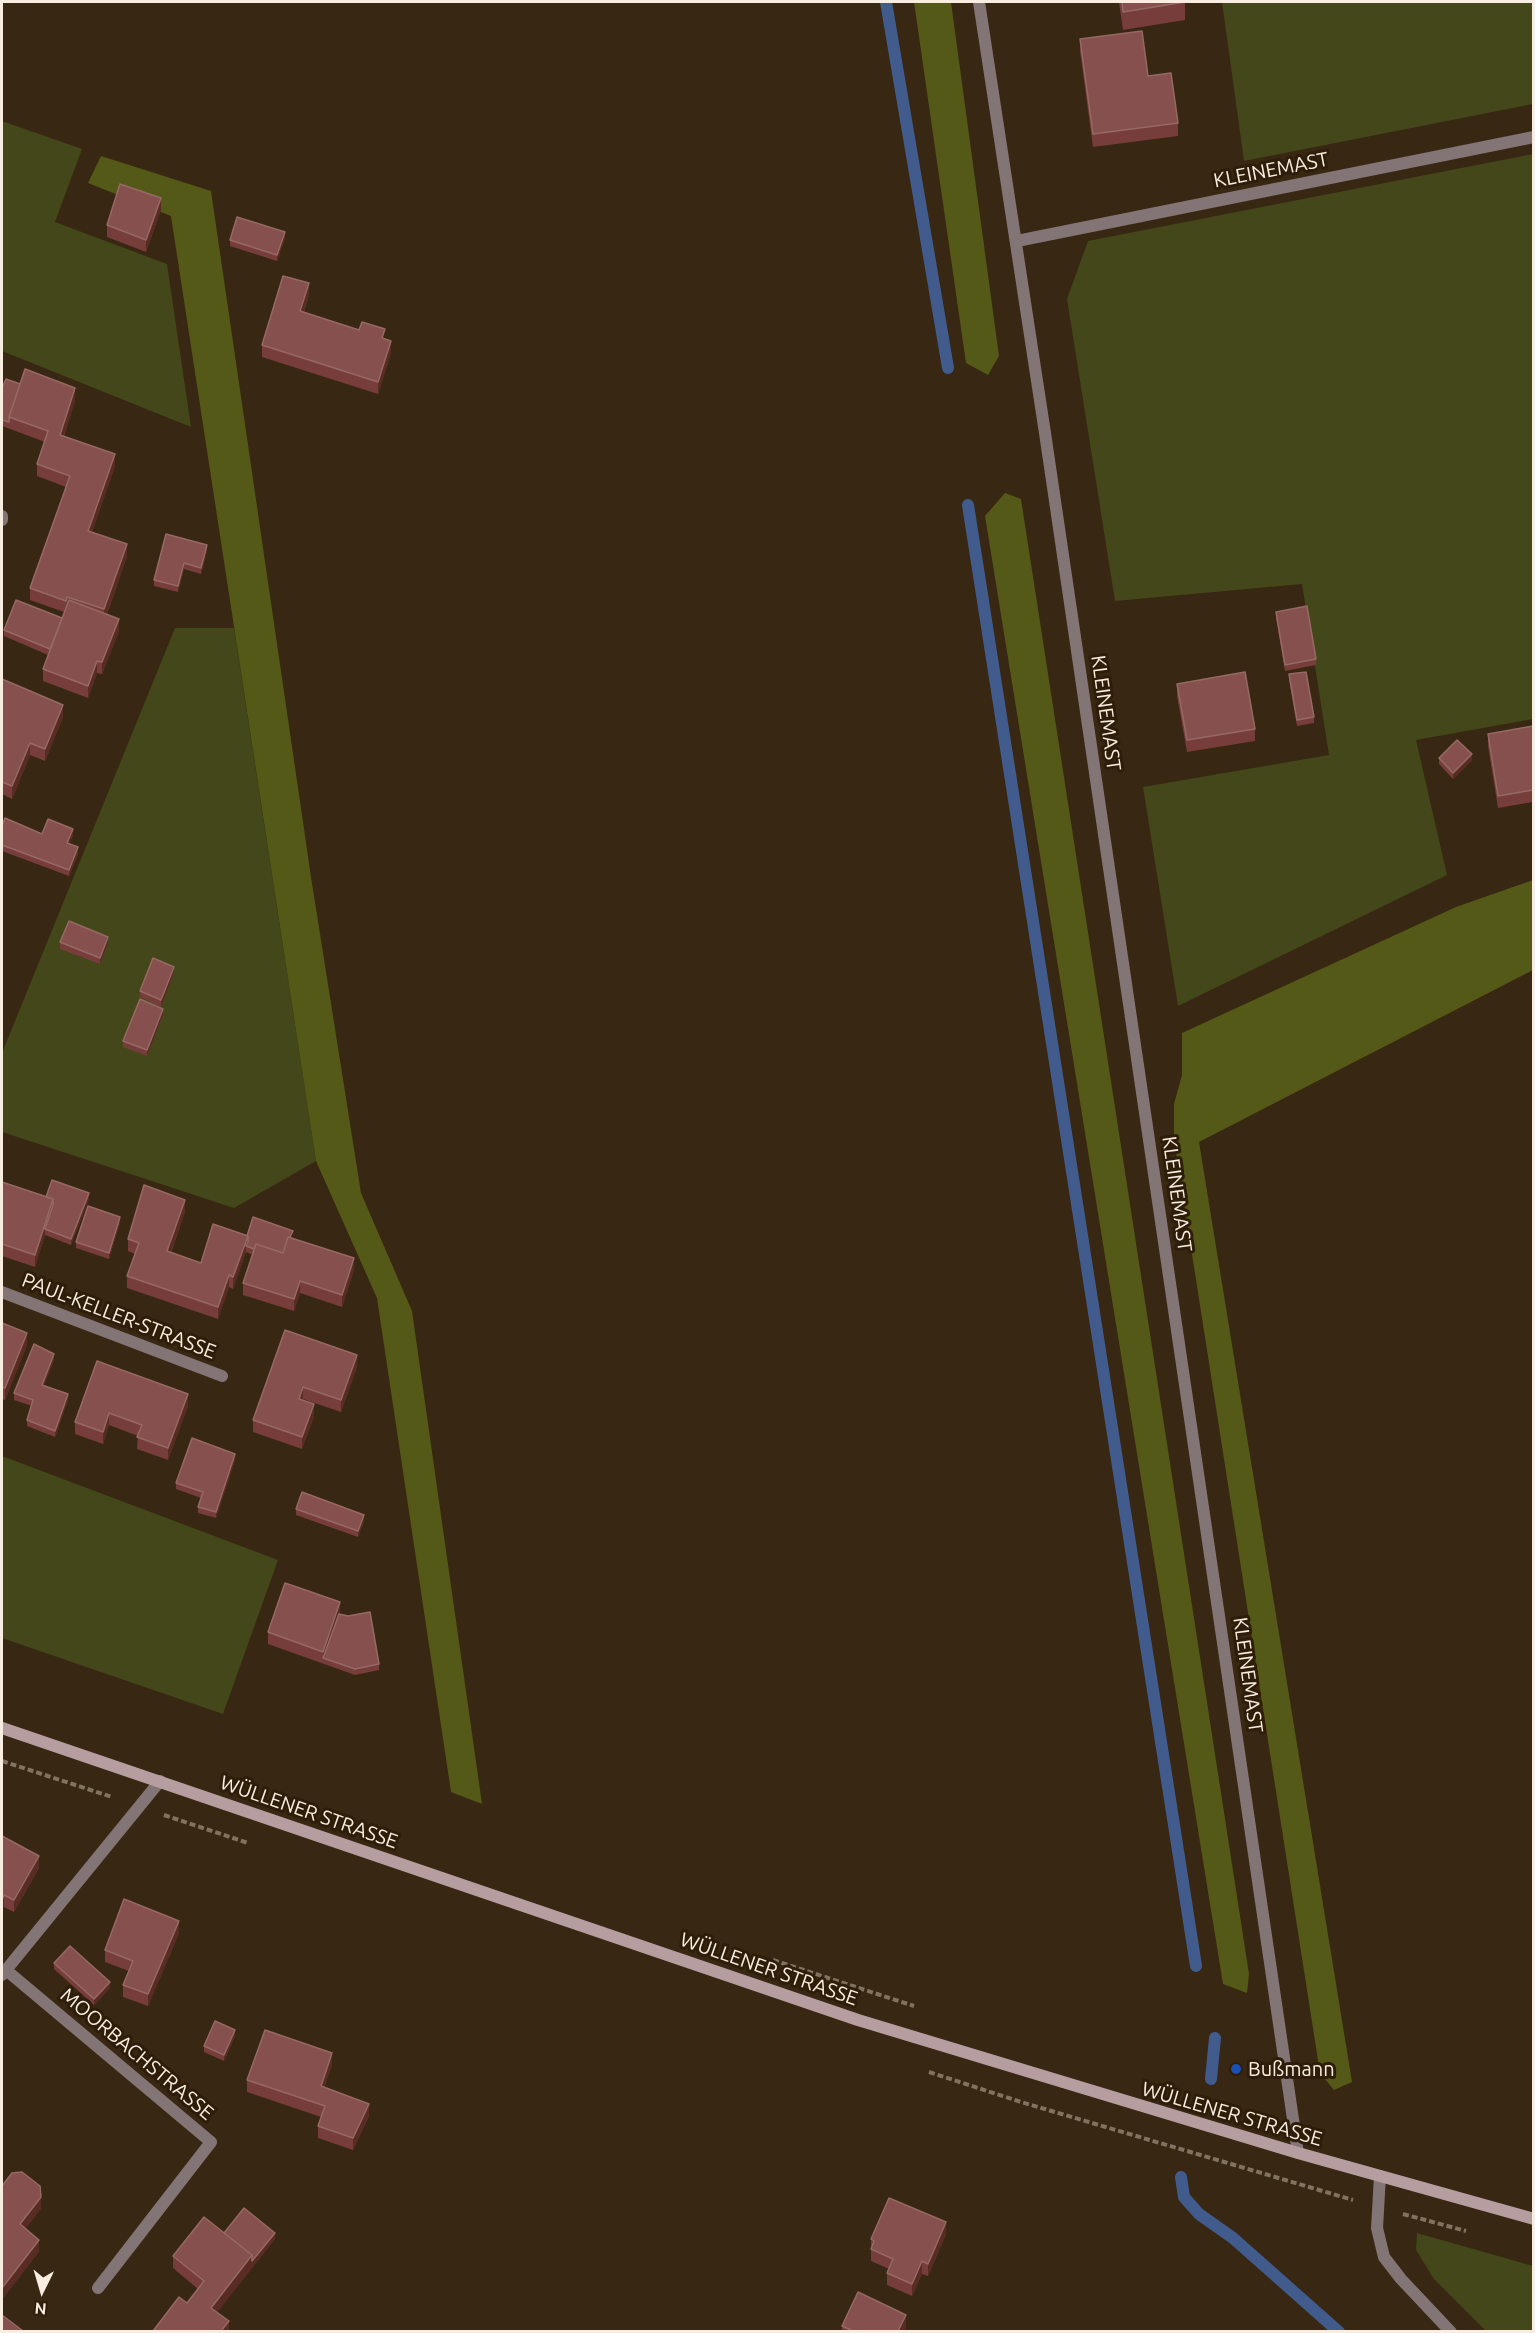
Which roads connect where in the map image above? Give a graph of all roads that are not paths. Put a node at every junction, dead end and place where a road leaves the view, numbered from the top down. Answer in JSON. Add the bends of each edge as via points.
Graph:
{"nodes":[{"id":1,"x":979,"y":2,"type":"edge"},
{"id":2,"x":1533,"y":137,"type":"edge"},
{"id":3,"x":1017,"y":241,"type":"junction"},
{"id":4,"x":2,"y":1292,"type":"edge"},
{"id":5,"x":222,"y":1376,"type":"dead end"},
{"id":6,"x":2,"y":1728,"type":"edge"},
{"id":7,"x":160,"y":1781,"type":"junction"},
{"id":8,"x":4,"y":1973,"type":"edge"},
{"id":9,"x":1298,"y":2153,"type":"junction"},
{"id":10,"x":1380,"y":2176,"type":"junction"},
{"id":11,"x":1533,"y":2219,"type":"edge"},
{"id":12,"x":98,"y":2288,"type":"dead end"},
{"id":13,"x":1451,"y":2331,"type":"edge"}],
"edges":[{"from":1,"to":3,"type":"street","name":"KLEINEMAST"},
{"from":2,"to":3,"type":"street","name":"KLEINEMAST"},
{"from":3,"to":9,"type":"street","name":"KLEINEMAST"},
{"from":4,"to":5,"type":"street","name":"PAUL-KELLER-STRASSE"},
{"from":6,"to":7,"type":"main road","name":"WÜLLENER STRASSE"},
{"from":7,"to":8,"type":"street","name":"MOORBACHSTRASSE"},
{"from":7,"to":9,"type":"main road","name":"WÜLLENER STRASSE","via":[[858,2020]]},
{"from":8,"to":12,"type":"street","name":"MOORBACHSTRASSE","via":[[211,2142]]},
{"from":9,"to":10,"type":"main road","name":"WÜLLENER STRASSE"},
{"from":10,"to":11,"type":"main road","name":"WÜLLENER STRASSE"},
{"from":10,"to":13,"type":"street","via":[[1377,2228],[1384,2257]]}]}
